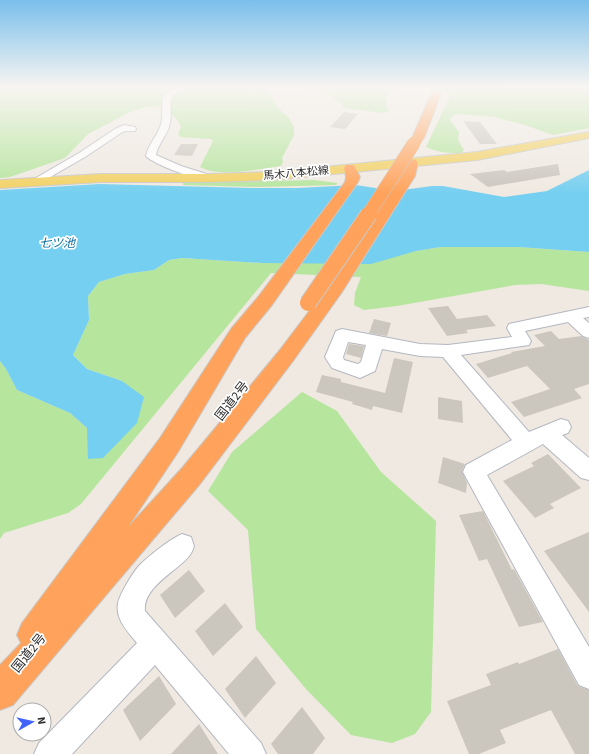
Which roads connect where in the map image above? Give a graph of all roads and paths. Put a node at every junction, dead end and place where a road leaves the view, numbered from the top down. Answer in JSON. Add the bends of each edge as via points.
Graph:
{"nodes":[{"id":1,"x":165,"y":123,"type":"edge"},
{"id":2,"x":424,"y":123,"type":"edge"},
{"id":3,"x":132,"y":129,"type":"dead end"},
{"id":4,"x":589,"y":135,"type":"edge"},
{"id":5,"x":410,"y":169,"type":"junction"},
{"id":6,"x":350,"y":175,"type":"junction"},
{"id":7,"x":209,"y":178,"type":"junction"},
{"id":8,"x":34,"y":182,"type":"junction"},
{"id":9,"x":0,"y":184,"type":"edge"},
{"id":10,"x":589,"y":312,"type":"edge"},
{"id":11,"x":572,"y":317,"type":"junction"},
{"id":12,"x":589,"y":332,"type":"edge"},
{"id":13,"x":376,"y":341,"type":"dead end"},
{"id":14,"x":448,"y":351,"type":"junction"},
{"id":15,"x":544,"y":434,"type":"junction"},
{"id":16,"x":589,"y":471,"type":"edge"},
{"id":17,"x":182,"y":546,"type":"dead end"},
{"id":18,"x":156,"y":644,"type":"junction"},
{"id":19,"x":589,"y":675,"type":"edge"},
{"id":20,"x":0,"y":684,"type":"edge"},
{"id":21,"x":0,"y":689,"type":"edge"},
{"id":22,"x":0,"y":692,"type":"edge"},
{"id":23,"x":50,"y":754,"type":"edge"},
{"id":24,"x":250,"y":754,"type":"edge"}],
"edges":[{"from":1,"to":7,"type":"street","via":[[152,150],[152,156],[177,168]]},
{"from":2,"to":21,"type":"highway","name":"国道2号","bridge":true,"via":[[418,138],[308,303],[212,427]]},
{"from":3,"to":8,"type":"street","via":[[124,128],[118,131]]},
{"from":4,"to":5,"type":"main road","name":"馬木八本松線"},
{"from":5,"to":6,"type":"main road","name":"馬木八本松線"},
{"from":5,"to":22,"type":"highway","via":[[336,288],[286,356],[191,476]]},
{"from":6,"to":7,"type":"main road","name":"馬木八本松線"},
{"from":6,"to":20,"type":"highway","via":[[266,301],[238,334],[169,445]]},
{"from":7,"to":8,"type":"main road","name":"馬木八本松線","via":[[101,178]]},
{"from":8,"to":9,"type":"main road","name":"馬木八本松線"},
{"from":10,"to":11,"type":"street"},
{"from":11,"to":12,"type":"street"},
{"from":11,"to":14,"type":"street","via":[[515,328],[523,341]]},
{"from":13,"to":14,"type":"street","via":[[420,350]]},
{"from":14,"to":15,"type":"street"},
{"from":15,"to":16,"type":"street"},
{"from":15,"to":19,"type":"street","via":[[474,472]]},
{"from":17,"to":18,"type":"street","via":[[147,576],[131,603],[133,617]]},
{"from":18,"to":23,"type":"street"},
{"from":18,"to":24,"type":"street"}]}
